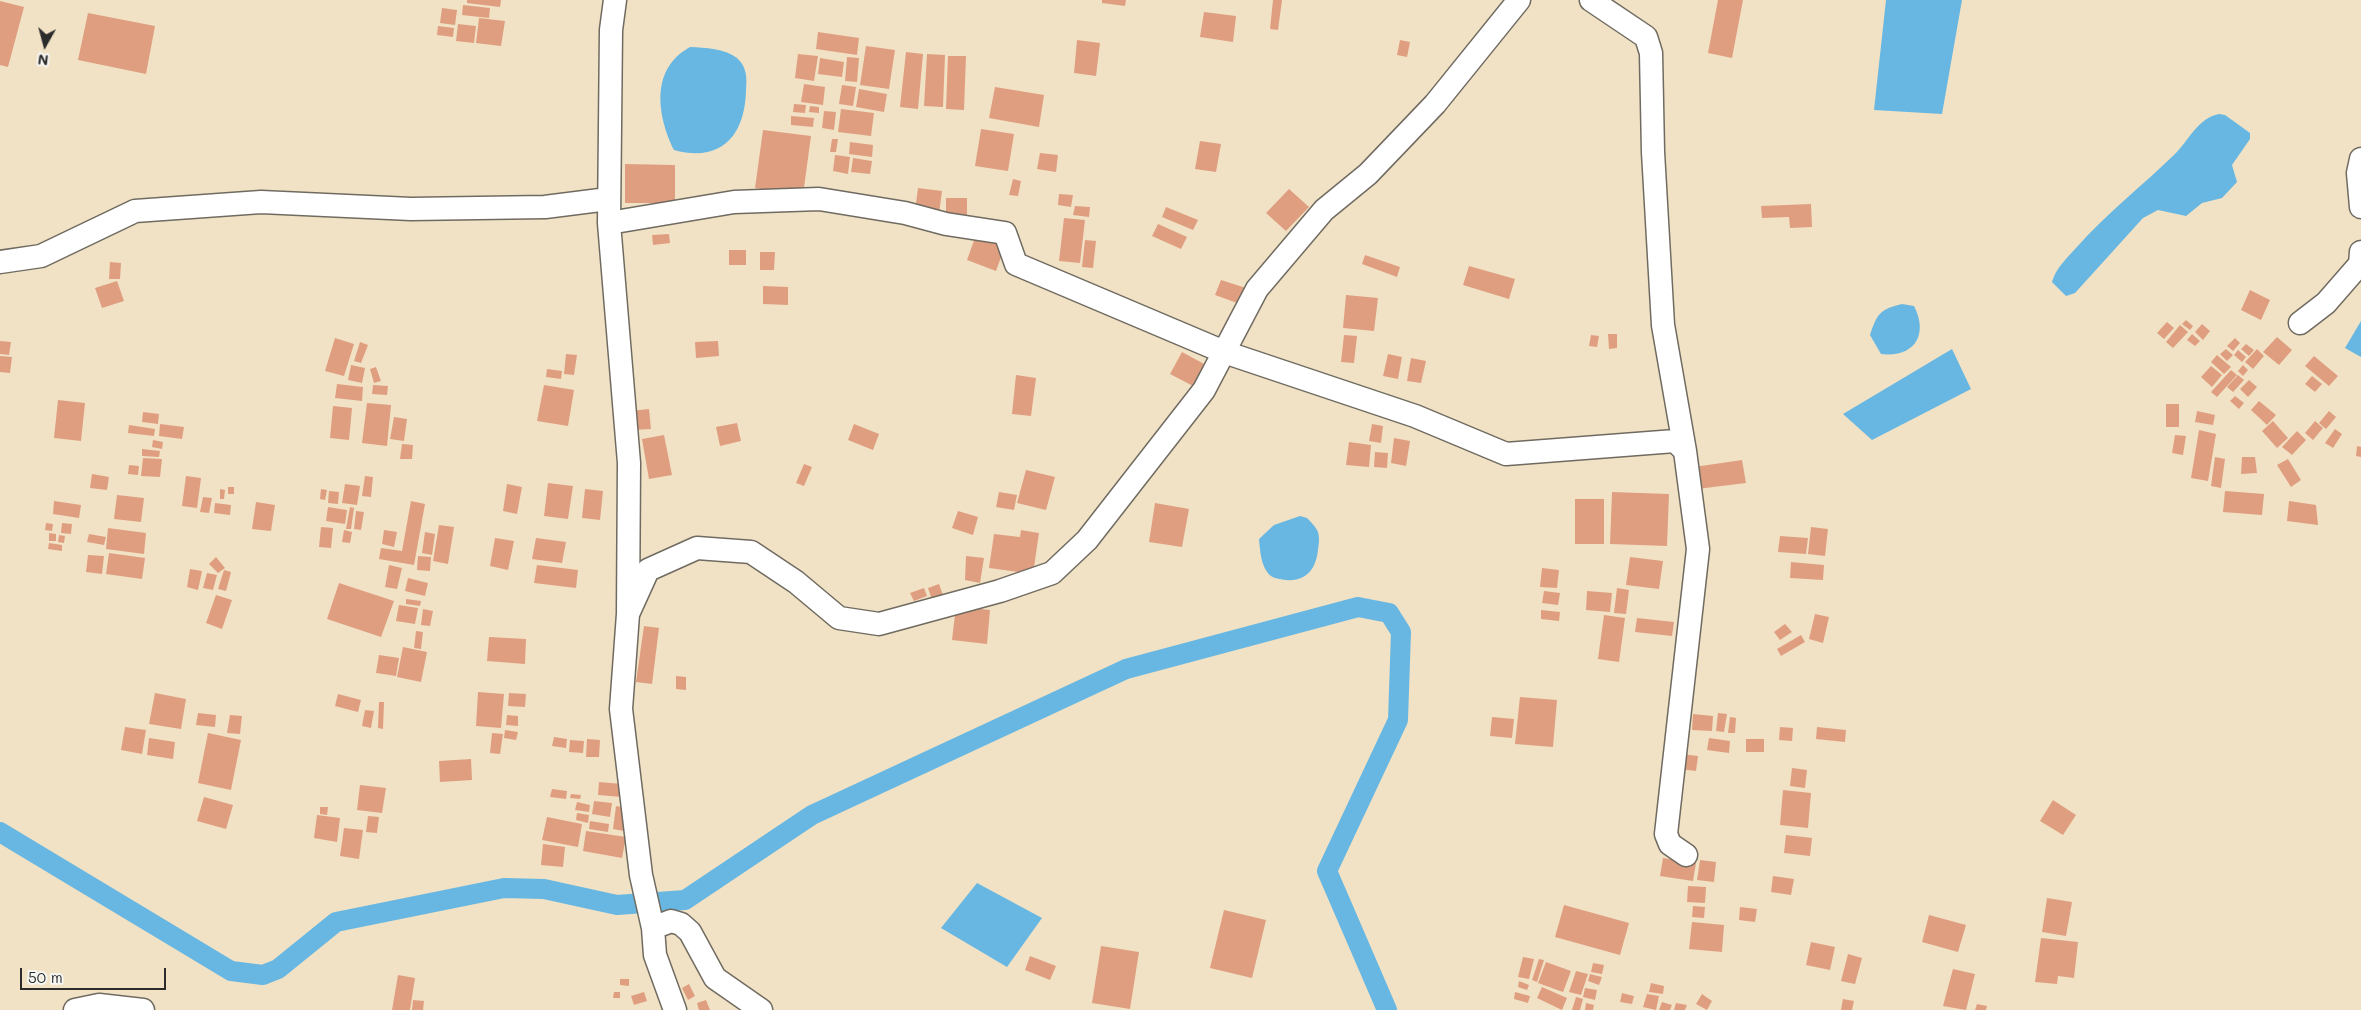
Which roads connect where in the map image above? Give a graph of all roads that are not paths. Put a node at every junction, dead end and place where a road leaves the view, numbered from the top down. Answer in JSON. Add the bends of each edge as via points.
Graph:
{"nodes":[{"id":1,"x":615,"y":0,"type":"edge"},
{"id":2,"x":1519,"y":0,"type":"edge"},
{"id":3,"x":1591,"y":0,"type":"edge"},
{"id":4,"x":2361,"y":159,"type":"edge"},
{"id":5,"x":608,"y":199,"type":"junction"},
{"id":6,"x":2361,"y":208,"type":"edge"},
{"id":7,"x":608,"y":223,"type":"junction"},
{"id":8,"x":2361,"y":252,"type":"edge"},
{"id":9,"x":0,"y":262,"type":"edge"},
{"id":10,"x":2300,"y":323,"type":"dead end"},
{"id":11,"x":1224,"y":352,"type":"junction"},
{"id":12,"x":1685,"y":451,"type":"junction"},
{"id":13,"x":628,"y":614,"type":"junction"},
{"id":14,"x":1686,"y":855,"type":"dead end"},
{"id":15,"x":653,"y":928,"type":"junction"},
{"id":16,"x":75,"y":1010,"type":"edge"},
{"id":17,"x":143,"y":1010,"type":"edge"},
{"id":18,"x":676,"y":1010,"type":"edge"},
{"id":19,"x":760,"y":1010,"type":"edge"}],
"edges":[{"from":1,"to":5,"type":"street","via":[[611,30]]},
{"from":2,"to":11,"type":"street","via":[[1435,104],[1368,174],[1324,210],[1257,289]]},
{"from":3,"to":12,"type":"street","via":[[1646,37],[1651,53],[1663,325]]},
{"from":4,"to":6,"type":"street","via":[[2358,173]]},
{"from":5,"to":7,"type":"street"},
{"from":5,"to":9,"type":"street","via":[[545,207],[411,209],[261,202],[135,212],[41,256]]},
{"from":7,"to":11,"type":"street","via":[[734,202],[818,199],[905,213],[1005,234],[1016,264]]},
{"from":7,"to":13,"type":"street","via":[[629,463]]},
{"from":8,"to":10,"type":"street","via":[[2360,264],[2326,303]]},
{"from":11,"to":12,"type":"street","via":[[1415,416],[1506,454],[1675,441]]},
{"from":11,"to":13,"type":"street","via":[[1204,390],[1175,428],[1087,540],[1052,573],[1000,591],[879,624],[840,618],[796,582],[751,552],[696,548],[648,570]]},
{"from":12,"to":14,"type":"street","via":[[1698,549],[1666,834],[1670,844]]},
{"from":13,"to":15,"type":"street","via":[[621,709],[641,875]]},
{"from":15,"to":18,"type":"street","via":[[654,955]]},
{"from":15,"to":19,"type":"street","via":[[670,921],[680,924],[690,932],[715,978]]},
{"from":16,"to":17,"type":"street","via":[[99,1005]]}]}
